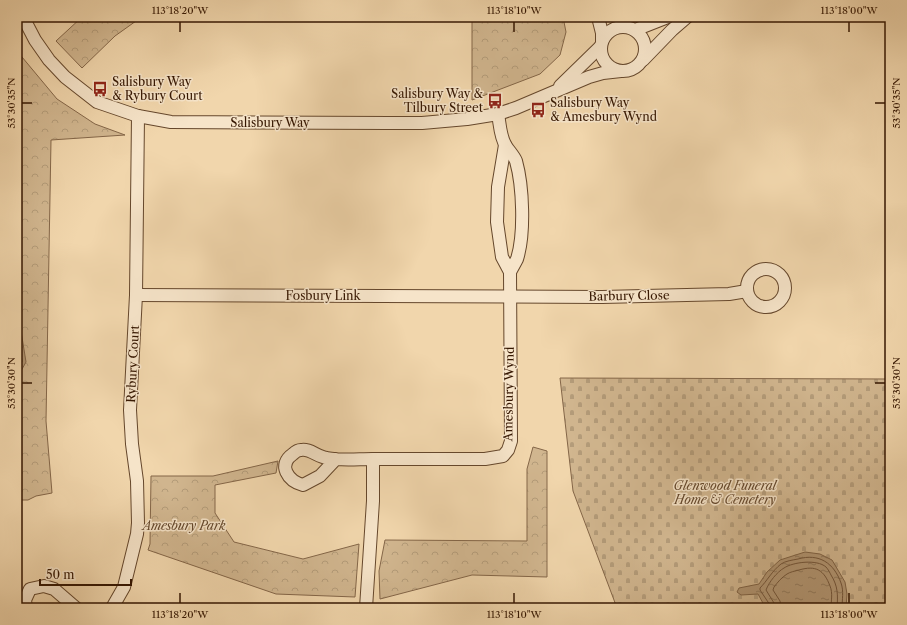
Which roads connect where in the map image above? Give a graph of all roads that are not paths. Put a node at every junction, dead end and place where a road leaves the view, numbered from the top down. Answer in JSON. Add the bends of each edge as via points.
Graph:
{"nodes":[{"id":1,"x":23,"y":17,"type":"edge"},
{"id":2,"x":598,"y":17,"type":"edge"},
{"id":3,"x":616,"y":17,"type":"edge"},
{"id":4,"x":668,"y":17,"type":"edge"},
{"id":5,"x":687,"y":17,"type":"edge"},
{"id":6,"x":632,"y":29,"type":"junction"},
{"id":7,"x":601,"y":44,"type":"junction"},
{"id":8,"x":641,"y":62,"type":"junction"},
{"id":9,"x":621,"y":71,"type":"junction"},
{"id":10,"x":555,"y":91,"type":"junction"},
{"id":11,"x":498,"y":114,"type":"junction"},
{"id":12,"x":138,"y":116,"type":"junction"},
{"id":13,"x":505,"y":145,"type":"junction"},
{"id":14,"x":510,"y":272,"type":"junction"},
{"id":15,"x":747,"y":291,"type":"dead end"},
{"id":16,"x":136,"y":295,"type":"junction"},
{"id":17,"x":510,"y":297,"type":"junction"},
{"id":18,"x":336,"y":459,"type":"dead end"},
{"id":19,"x":373,"y":459,"type":"junction"},
{"id":20,"x":26,"y":608,"type":"edge"},
{"id":21,"x":76,"y":608,"type":"edge"},
{"id":22,"x":112,"y":608,"type":"edge"},
{"id":23,"x":366,"y":608,"type":"edge"}],
"edges":[{"from":1,"to":12,"type":"street","name":"Salisbury Way","via":[[35,40],[65,77],[97,102]]},
{"from":2,"to":7,"type":"street","via":[[602,33]]},
{"from":3,"to":6,"type":"street"},
{"from":4,"to":6,"type":"street"},
{"from":5,"to":8,"type":"street"},
{"from":6,"to":7,"type":"street","via":[[614,28],[608,32]]},
{"from":6,"to":8,"type":"street","via":[[641,35],[644,42],[644,56]]},
{"from":7,"to":9,"type":"street","via":[[603,59],[608,65]]},
{"from":7,"to":10,"type":"street","name":"Salisbury Way"},
{"from":8,"to":9,"type":"street","via":[[629,70]]},
{"from":9,"to":10,"type":"street","name":"Salisbury Way","via":[[597,74]]},
{"from":10,"to":11,"type":"street","name":"Salisbury Way"},
{"from":11,"to":12,"type":"street","name":"Salisbury Way","via":[[422,123],[171,122]]},
{"from":11,"to":13,"type":"street","name":"Amesbury Wynd"},
{"from":12,"to":16,"type":"street","name":"Rybury Court"},
{"from":13,"to":14,"type":"street","name":"Amesbury Wynd","via":[[498,187],[497,222],[502,257]]},
{"from":13,"to":14,"type":"street","name":"Amesbury Wynd","via":[[515,159],[521,199],[519,248]]},
{"from":14,"to":17,"type":"street","name":"Amesbury Wynd"},
{"from":15,"to":17,"type":"street","name":"Barbury Close","via":[[728,294]]},
{"from":16,"to":17,"type":"street","name":"Fosbury Link"},
{"from":16,"to":22,"type":"street","name":"Rybury Court","via":[[130,410],[137,481],[137,534],[124,587]]},
{"from":17,"to":19,"type":"street","name":"Amesbury Wynd","via":[[511,441],[503,456],[485,459]]},
{"from":18,"to":19,"type":"street","name":"Amesbury Wynd"},
{"from":19,"to":23,"type":"street"},
{"from":20,"to":21,"type":"street","via":[[25,600],[30,589],[44,586],[54,589]]}]}
